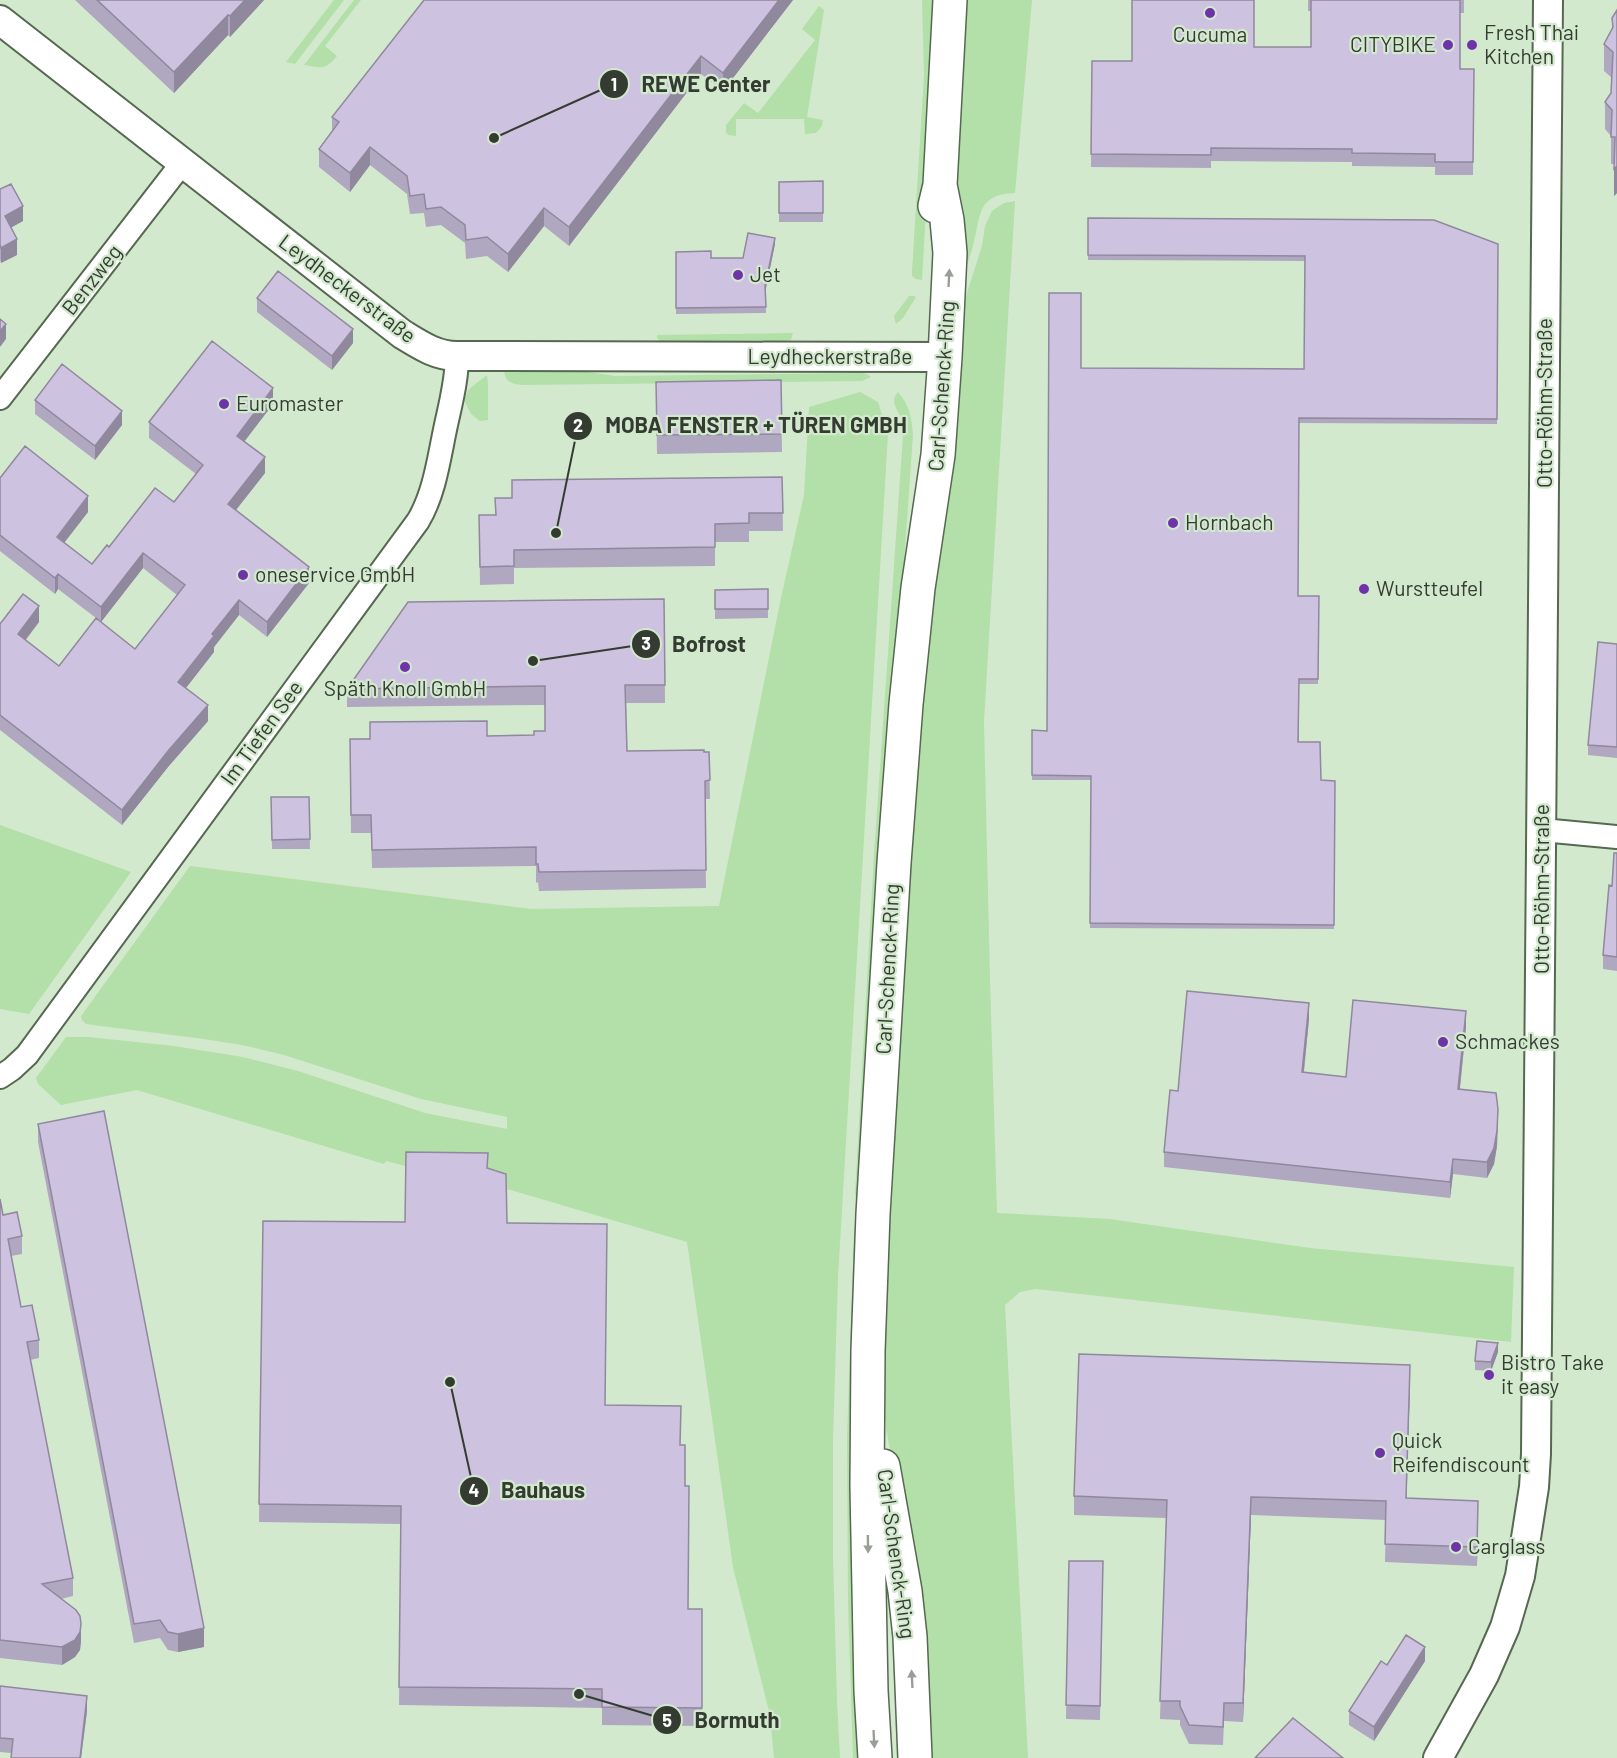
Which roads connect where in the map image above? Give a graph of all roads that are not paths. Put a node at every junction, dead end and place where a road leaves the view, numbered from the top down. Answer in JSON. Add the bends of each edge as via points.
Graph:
{"nodes":[{"id":1,"x":950,"y":0,"type":"edge"},
{"id":2,"x":1548,"y":0,"type":"edge"},
{"id":3,"x":0,"y":20,"type":"edge"},
{"id":4,"x":183,"y":162,"type":"junction"},
{"id":5,"x":457,"y":356,"type":"junction"},
{"id":6,"x":934,"y":357,"type":"junction"},
{"id":7,"x":0,"y":398,"type":"edge"},
{"id":8,"x":1542,"y":830,"type":"junction"},
{"id":9,"x":1617,"y":837,"type":"edge"},
{"id":10,"x":0,"y":1077,"type":"edge"},
{"id":11,"x":868,"y":1351,"type":"junction"},
{"id":12,"x":875,"y":1758,"type":"edge"},
{"id":13,"x":915,"y":1758,"type":"edge"},
{"id":14,"x":1438,"y":1758,"type":"edge"}],
"edges":[{"from":1,"to":6,"type":"main road","name":"Carl-Schenck-Ring","via":[[940,184],[950,253]]},
{"from":2,"to":8,"type":"street","name":"Otto-Röhm-Straße"},
{"from":3,"to":4,"type":"street","name":"Leydheckerstraße"},
{"from":4,"to":5,"type":"street","name":"Leydheckerstraße","via":[[402,334],[432,351]]},
{"from":4,"to":7,"type":"street","name":"Benzweg"},
{"from":5,"to":6,"type":"street","name":"Leydheckerstraße"},
{"from":5,"to":10,"type":"street","name":"Im Tiefen See","via":[[438,465],[429,499],[417,522],[27,1055]]},
{"from":6,"to":11,"type":"main road","name":"Carl-Schenck-Ring","via":[[917,453],[918,588],[896,830]]},
{"from":8,"to":9,"type":"street"},
{"from":8,"to":14,"type":"street","name":"Otto-Röhm-Straße","via":[[1534,1487],[1520,1576],[1505,1627],[1484,1675]]},
{"from":11,"to":12,"type":"main road","name":"Carl-Schenck-Ring","one_way":true,"via":[[867,1497]]},
{"from":13,"to":11,"type":"main road","name":"Carl-Schenck-Ring","one_way":true,"via":[[905,1591],[884,1476]]}]}
